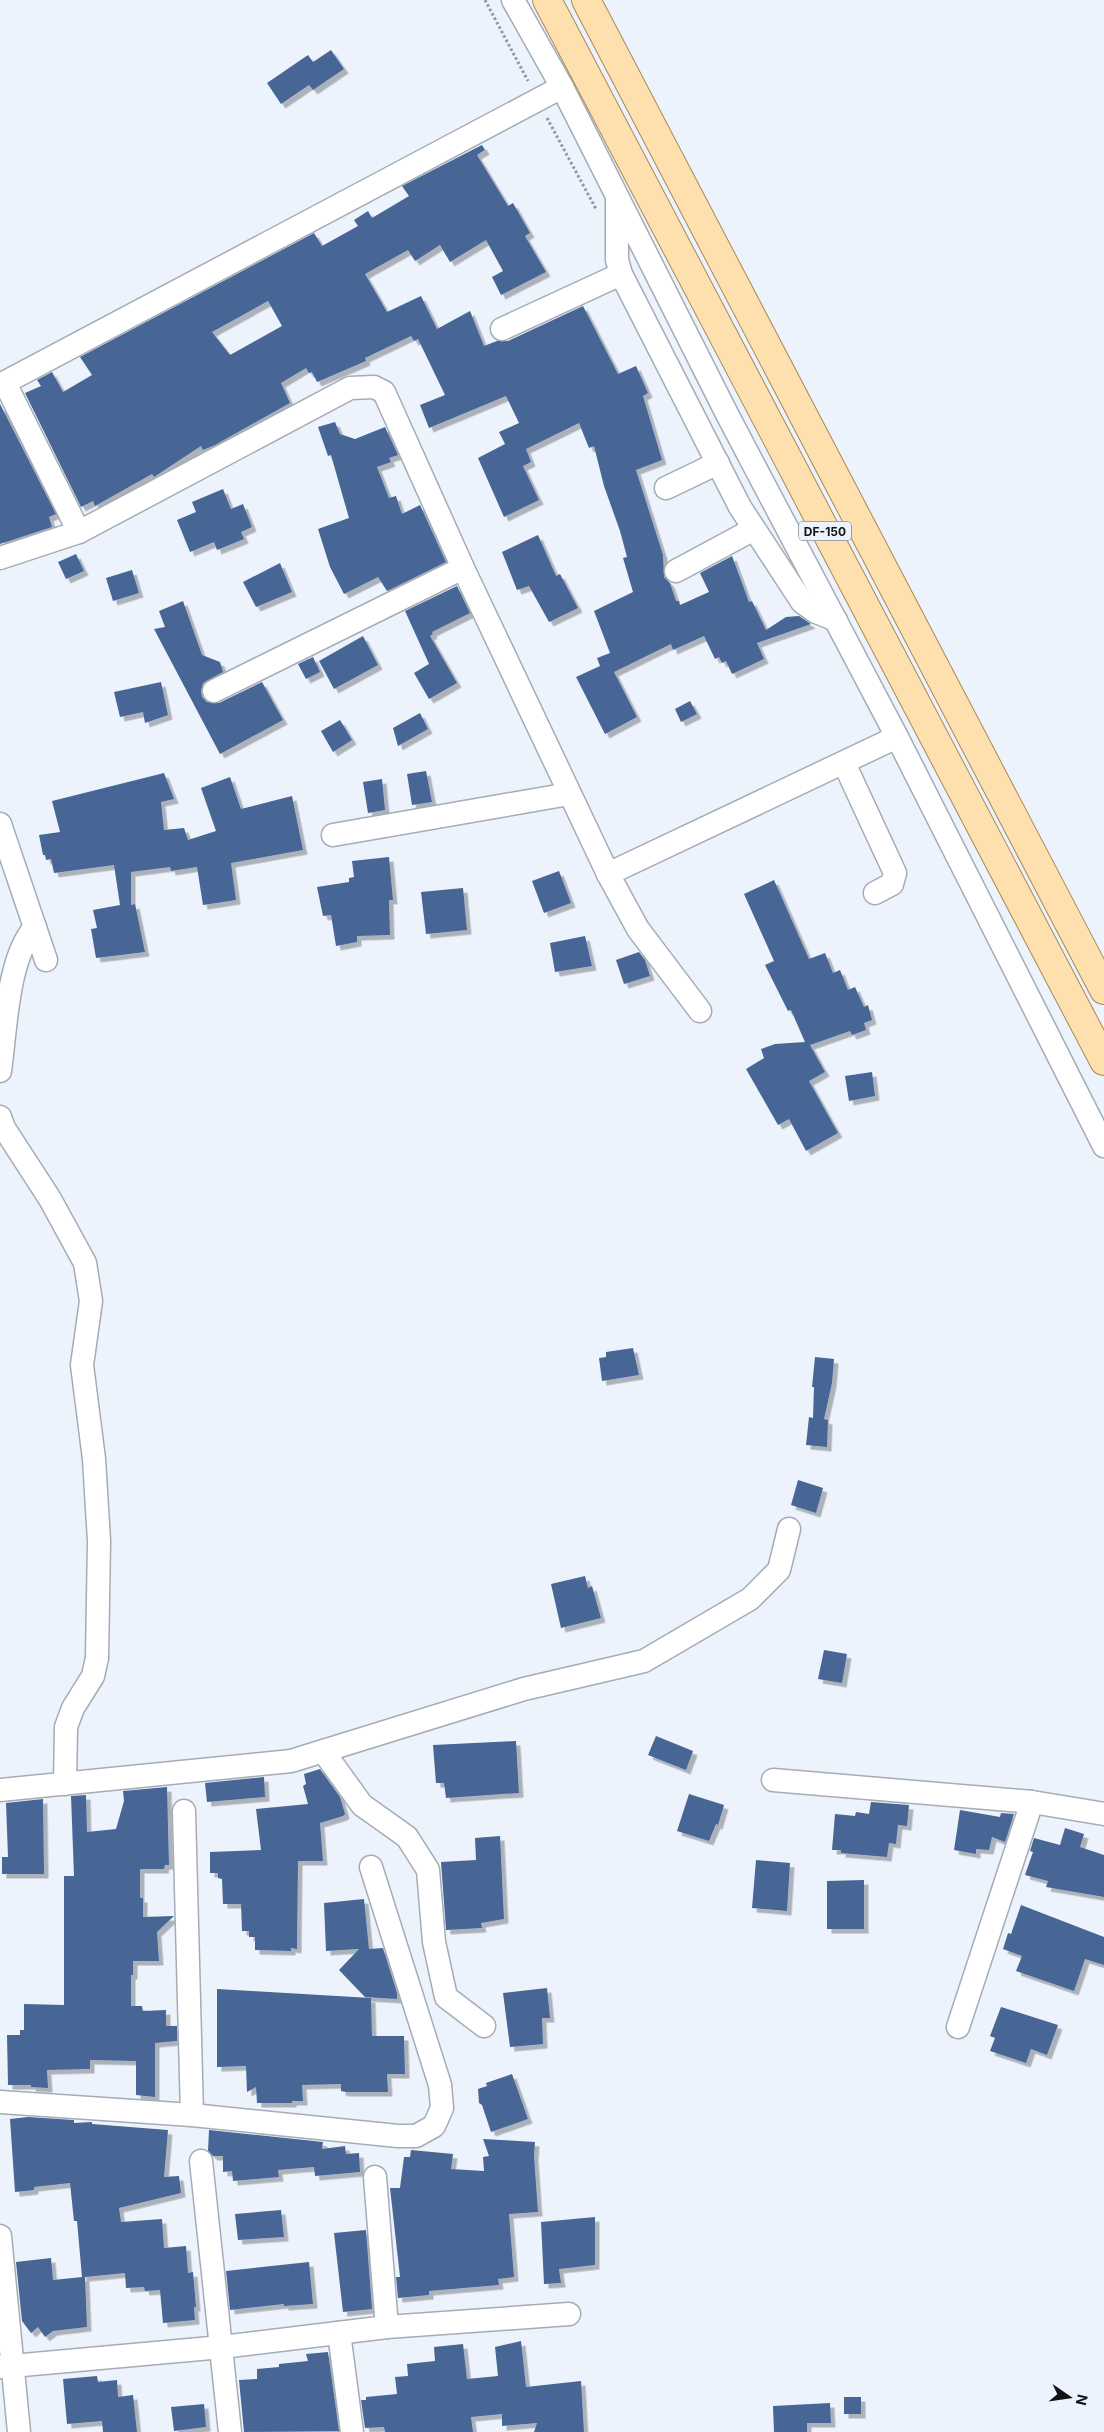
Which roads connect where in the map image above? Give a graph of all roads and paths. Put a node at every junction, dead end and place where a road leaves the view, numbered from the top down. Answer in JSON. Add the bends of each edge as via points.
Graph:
{"nodes":[{"id":1,"x":513,"y":0,"type":"edge"},
{"id":2,"x":547,"y":0,"type":"edge"},
{"id":3,"x":586,"y":0,"type":"edge"},
{"id":4,"x":562,"y":87,"type":"junction"},
{"id":5,"x":617,"y":195,"type":"junction"},
{"id":6,"x":621,"y":274,"type":"junction"},
{"id":7,"x":502,"y":329,"type":"dead end"},
{"id":8,"x":2,"y":384,"type":"edge"},
{"id":9,"x":718,"y":463,"type":"junction"},
{"id":10,"x":666,"y":488,"type":"dead end"},
{"id":11,"x":769,"y":494,"type":"junction"},
{"id":12,"x":740,"y":507,"type":"junction"},
{"id":13,"x":754,"y":530,"type":"junction"},
{"id":14,"x":78,"y":532,"type":"junction"},
{"id":15,"x":0,"y":558,"type":"edge"},
{"id":16,"x":463,"y":568,"type":"junction"},
{"id":17,"x":676,"y":571,"type":"dead end"},
{"id":18,"x":836,"y":620,"type":"junction"},
{"id":19,"x":214,"y":691,"type":"dead end"},
{"id":20,"x":897,"y":737,"type":"junction"},
{"id":21,"x":844,"y":763,"type":"junction"},
{"id":22,"x":568,"y":794,"type":"junction"},
{"id":23,"x":0,"y":824,"type":"edge"},
{"id":24,"x":333,"y":835,"type":"dead end"},
{"id":25,"x":608,"y":874,"type":"junction"},
{"id":26,"x":875,"y":893,"type":"dead end"},
{"id":27,"x":35,"y":927,"type":"junction"},
{"id":28,"x":46,"y":960,"type":"dead end"},
{"id":29,"x":1104,"y":990,"type":"edge"},
{"id":30,"x":700,"y":1011,"type":"dead end"},
{"id":31,"x":1104,"y":1061,"type":"edge"},
{"id":32,"x":0,"y":1071,"type":"edge"},
{"id":33,"x":0,"y":1117,"type":"edge"},
{"id":34,"x":1104,"y":1146,"type":"edge"},
{"id":35,"x":789,"y":1529,"type":"dead end"},
{"id":36,"x":323,"y":1751,"type":"junction"},
{"id":37,"x":774,"y":1780,"type":"dead end"},
{"id":38,"x":65,"y":1784,"type":"junction"},
{"id":39,"x":0,"y":1790,"type":"edge"},
{"id":40,"x":1032,"y":1802,"type":"junction"},
{"id":41,"x":184,"y":1810,"type":"dead end"},
{"id":42,"x":1104,"y":1814,"type":"edge"},
{"id":43,"x":371,"y":1867,"type":"dead end"},
{"id":44,"x":484,"y":2026,"type":"dead end"},
{"id":45,"x":958,"y":2027,"type":"dead end"},
{"id":46,"x":0,"y":2102,"type":"edge"},
{"id":47,"x":192,"y":2115,"type":"junction"},
{"id":48,"x":201,"y":2160,"type":"dead end"},
{"id":49,"x":375,"y":2177,"type":"dead end"},
{"id":50,"x":0,"y":2236,"type":"edge"},
{"id":51,"x":569,"y":2314,"type":"dead end"},
{"id":52,"x":387,"y":2327,"type":"junction"},
{"id":53,"x":339,"y":2333,"type":"junction"},
{"id":54,"x":222,"y":2347,"type":"junction"},
{"id":55,"x":6,"y":2366,"type":"edge"},
{"id":56,"x":19,"y":2432,"type":"edge"},
{"id":57,"x":230,"y":2432,"type":"edge"},
{"id":58,"x":352,"y":2432,"type":"edge"}],
"edges":[{"from":1,"to":4,"type":"street"},
{"from":2,"to":31,"type":"main road","number":"DF-150"},
{"from":3,"to":29,"type":"main road","number":"DF-150"},
{"from":4,"to":5,"type":"street"},
{"from":4,"to":8,"type":"street"},
{"from":5,"to":6,"type":"street","via":[[617,260]]},
{"from":5,"to":11,"type":"street"},
{"from":6,"to":7,"type":"street"},
{"from":6,"to":9,"type":"street"},
{"from":8,"to":14,"type":"street"},
{"from":9,"to":10,"type":"street"},
{"from":9,"to":12,"type":"street"},
{"from":11,"to":12,"type":"street"},
{"from":11,"to":18,"type":"street"},
{"from":12,"to":13,"type":"street"},
{"from":13,"to":17,"type":"street"},
{"from":13,"to":18,"type":"street","via":[[802,602]]},
{"from":14,"to":15,"type":"street"},
{"from":14,"to":16,"type":"street","via":[[350,388],[374,387],[384,392],[391,404]]},
{"from":16,"to":19,"type":"street"},
{"from":16,"to":22,"type":"street"},
{"from":18,"to":20,"type":"street"},
{"from":20,"to":21,"type":"street"},
{"from":20,"to":34,"type":"street"},
{"from":21,"to":25,"type":"street"},
{"from":21,"to":26,"type":"street","via":[[895,873],[892,884]]},
{"from":22,"to":24,"type":"street"},
{"from":22,"to":25,"type":"street"},
{"from":23,"to":27,"type":"street"},
{"from":25,"to":30,"type":"street","via":[[638,929]]},
{"from":27,"to":28,"type":"street"},
{"from":27,"to":32,"type":"street","via":[[28,935],[13,977]]},
{"from":33,"to":38,"type":"street","via":[[85,1263],[91,1301],[82,1365],[94,1459],[99,1541],[97,1658],[93,1676],[66,1726]]},
{"from":35,"to":36,"type":"street","via":[[779,1570],[750,1599],[644,1661],[524,1689]]},
{"from":36,"to":38,"type":"street","via":[[291,1761]]},
{"from":36,"to":44,"type":"street","via":[[362,1805],[408,1837],[428,1870],[434,1942],[446,1997]]},
{"from":37,"to":40,"type":"street"},
{"from":38,"to":39,"type":"street"},
{"from":40,"to":42,"type":"street"},
{"from":40,"to":45,"type":"street"},
{"from":41,"to":47,"type":"street"},
{"from":43,"to":47,"type":"street","via":[[440,2086],[442,2108],[434,2126],[416,2136],[398,2136]]},
{"from":46,"to":47,"type":"street"},
{"from":48,"to":54,"type":"street"},
{"from":49,"to":52,"type":"street"},
{"from":50,"to":55,"type":"street"},
{"from":51,"to":52,"type":"street"},
{"from":52,"to":53,"type":"street"},
{"from":53,"to":54,"type":"street"},
{"from":53,"to":58,"type":"street"},
{"from":54,"to":55,"type":"street"},
{"from":54,"to":57,"type":"street"},
{"from":55,"to":56,"type":"street"}]}
